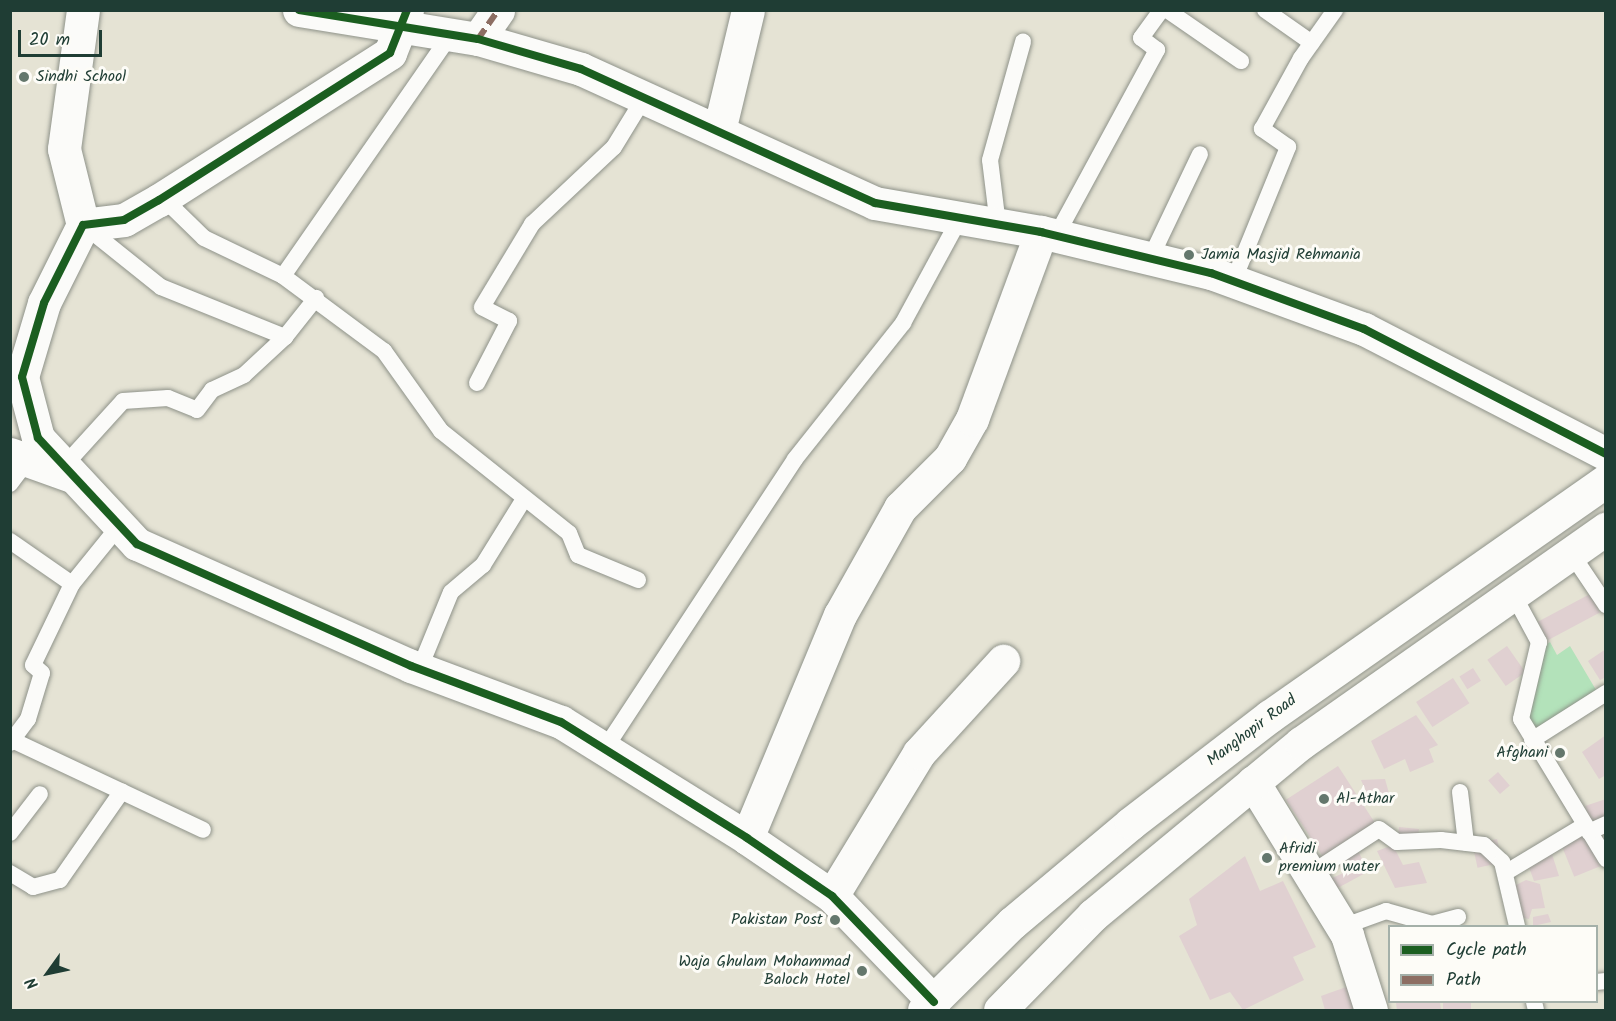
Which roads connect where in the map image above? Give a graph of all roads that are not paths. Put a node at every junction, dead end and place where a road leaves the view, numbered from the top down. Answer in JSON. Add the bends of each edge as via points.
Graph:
{"nodes":[{"id":1,"x":83,"y":10,"type":"edge"},
{"id":2,"x":299,"y":10,"type":"edge"},
{"id":3,"x":498,"y":10,"type":"edge"},
{"id":4,"x":748,"y":10,"type":"edge"},
{"id":5,"x":1161,"y":10,"type":"edge"},
{"id":6,"x":1167,"y":10,"type":"edge"},
{"id":7,"x":1265,"y":10,"type":"edge"},
{"id":8,"x":1335,"y":10,"type":"edge"},
{"id":9,"x":405,"y":18,"type":"edge"},
{"id":10,"x":465,"y":37,"type":"junction"},
{"id":11,"x":1023,"y":42,"type":"dead end"},
{"id":12,"x":1312,"y":43,"type":"junction"},
{"id":13,"x":1240,"y":61,"type":"dead end"},
{"id":14,"x":644,"y":98,"type":"junction"},
{"id":15,"x":719,"y":131,"type":"junction"},
{"id":16,"x":1200,"y":154,"type":"dead end"},
{"id":17,"x":163,"y":198,"type":"junction"},
{"id":18,"x":960,"y":218,"type":"junction"},
{"id":19,"x":84,"y":225,"type":"junction"},
{"id":20,"x":998,"y":225,"type":"junction"},
{"id":21,"x":1048,"y":234,"type":"junction"},
{"id":22,"x":1150,"y":259,"type":"junction"},
{"id":23,"x":282,"y":276,"type":"junction"},
{"id":24,"x":1233,"y":282,"type":"junction"},
{"id":25,"x":316,"y":298,"type":"junction"},
{"id":26,"x":22,"y":333,"type":"edge"},
{"id":27,"x":285,"y":337,"type":"junction"},
{"id":28,"x":477,"y":383,"type":"dead end"},
{"id":29,"x":1605,"y":454,"type":"edge"},
{"id":30,"x":16,"y":466,"type":"edge"},
{"id":31,"x":67,"y":471,"type":"junction"},
{"id":32,"x":1605,"y":481,"type":"edge"},
{"id":33,"x":524,"y":499,"type":"junction"},
{"id":34,"x":119,"y":526,"type":"junction"},
{"id":35,"x":1605,"y":529,"type":"edge"},
{"id":36,"x":10,"y":541,"type":"edge"},
{"id":37,"x":1571,"y":553,"type":"junction"},
{"id":38,"x":638,"y":579,"type":"dead end"},
{"id":39,"x":72,"y":584,"type":"junction"},
{"id":40,"x":1514,"y":594,"type":"junction"},
{"id":41,"x":1605,"y":605,"type":"edge"},
{"id":42,"x":1003,"y":660,"type":"dead end"},
{"id":43,"x":419,"y":670,"type":"junction"},
{"id":44,"x":1605,"y":693,"type":"edge"},
{"id":45,"x":1532,"y":740,"type":"junction"},
{"id":46,"x":11,"y":741,"type":"edge"},
{"id":47,"x":604,"y":750,"type":"junction"},
{"id":48,"x":1253,"y":782,"type":"junction"},
{"id":49,"x":122,"y":791,"type":"junction"},
{"id":50,"x":1460,"y":792,"type":"dead end"},
{"id":51,"x":40,"y":794,"type":"dead end"},
{"id":52,"x":1605,"y":824,"type":"edge"},
{"id":53,"x":1587,"y":829,"type":"junction"},
{"id":54,"x":203,"y":830,"type":"dead end"},
{"id":55,"x":10,"y":833,"type":"edge"},
{"id":56,"x":747,"y":838,"type":"junction"},
{"id":57,"x":1466,"y":843,"type":"junction"},
{"id":58,"x":1605,"y":859,"type":"edge"},
{"id":59,"x":10,"y":873,"type":"edge"},
{"id":60,"x":1505,"y":873,"type":"junction"},
{"id":61,"x":1310,"y":874,"type":"junction"},
{"id":62,"x":831,"y":896,"type":"junction"},
{"id":63,"x":1458,"y":917,"type":"dead end"},
{"id":64,"x":1517,"y":925,"type":"edge"},
{"id":65,"x":1342,"y":927,"type":"junction"},
{"id":66,"x":929,"y":1006,"type":"edge"},
{"id":67,"x":1000,"y":1011,"type":"edge"},
{"id":68,"x":1371,"y":1011,"type":"edge"}],
"edges":[{"from":1,"to":19,"type":"street","via":[[64,149]]},
{"from":2,"to":9,"type":"street"},
{"from":3,"to":10,"type":"street"},
{"from":4,"to":15,"type":"street"},
{"from":5,"to":21,"type":"lane","via":[[1140,38],[1157,50]]},
{"from":6,"to":13,"type":"lane"},
{"from":7,"to":12,"type":"lane"},
{"from":8,"to":12,"type":"lane"},
{"from":9,"to":10,"type":"street"},
{"from":9,"to":17,"type":"street","via":[[390,53]]},
{"from":10,"to":14,"type":"street","via":[[581,69]]},
{"from":10,"to":23,"type":"lane"},
{"from":11,"to":20,"type":"lane","via":[[990,160]]},
{"from":12,"to":24,"type":"lane","via":[[1262,129],[1288,147]]},
{"from":14,"to":15,"type":"street"},
{"from":14,"to":28,"type":"lane","via":[[614,147],[532,224],[482,307],[509,321]]},
{"from":15,"to":18,"type":"street","via":[[875,202]]},
{"from":16,"to":22,"type":"lane"},
{"from":17,"to":19,"type":"street","via":[[124,219]]},
{"from":17,"to":23,"type":"lane","via":[[204,238]]},
{"from":18,"to":20,"type":"street"},
{"from":18,"to":47,"type":"lane","via":[[903,323],[795,459]]},
{"from":19,"to":26,"type":"street","via":[[44,303]]},
{"from":19,"to":27,"type":"lane","via":[[161,287]]},
{"from":20,"to":21,"type":"street"},
{"from":21,"to":22,"type":"street"},
{"from":21,"to":56,"type":"street","via":[[972,419],[950,458],[900,507],[840,615]]},
{"from":22,"to":24,"type":"street"},
{"from":23,"to":25,"type":"lane"},
{"from":24,"to":29,"type":"street","via":[[1364,329]]},
{"from":25,"to":27,"type":"lane"},
{"from":25,"to":33,"type":"lane","via":[[384,351],[441,430]]},
{"from":26,"to":31,"type":"street","via":[[22,377],[38,438]]},
{"from":27,"to":31,"type":"lane","via":[[244,375],[212,390],[197,410],[168,398],[123,401]]},
{"from":30,"to":31,"type":"street"},
{"from":31,"to":34,"type":"street"},
{"from":32,"to":66,"type":"street","name":"Manghopir Road","via":[[1270,716],[1131,823],[1012,923]]},
{"from":33,"to":38,"type":"lane","via":[[569,533],[578,555]]},
{"from":33,"to":43,"type":"lane","via":[[483,565],[451,592]]},
{"from":34,"to":39,"type":"lane"},
{"from":34,"to":43,"type":"street","via":[[137,544]]},
{"from":35,"to":37,"type":"street"},
{"from":36,"to":39,"type":"lane"},
{"from":37,"to":40,"type":"street"},
{"from":37,"to":41,"type":"lane"},
{"from":39,"to":46,"type":"lane","via":[[33,665],[42,673],[28,719]]},
{"from":40,"to":45,"type":"lane","via":[[1539,642],[1521,719]]},
{"from":40,"to":48,"type":"street"},
{"from":42,"to":62,"type":"street","via":[[919,753]]},
{"from":43,"to":47,"type":"street","via":[[561,722]]},
{"from":44,"to":45,"type":"lane"},
{"from":45,"to":53,"type":"lane"},
{"from":46,"to":49,"type":"lane"},
{"from":47,"to":56,"type":"street"},
{"from":48,"to":61,"type":"street"},
{"from":48,"to":67,"type":"street","via":[[1093,915]]},
{"from":49,"to":54,"type":"lane"},
{"from":49,"to":59,"type":"lane","via":[[60,880],[33,887]]},
{"from":50,"to":57,"type":"lane"},
{"from":51,"to":55,"type":"lane"},
{"from":52,"to":53,"type":"lane"},
{"from":53,"to":58,"type":"lane"},
{"from":53,"to":60,"type":"lane"},
{"from":56,"to":62,"type":"street"},
{"from":57,"to":60,"type":"lane","via":[[1484,845],[1502,862]]},
{"from":57,"to":61,"type":"lane","via":[[1397,843],[1379,829]]},
{"from":60,"to":64,"type":"lane"},
{"from":61,"to":65,"type":"street"},
{"from":62,"to":66,"type":"street"},
{"from":63,"to":65,"type":"lane","via":[[1432,924],[1386,912]]},
{"from":65,"to":68,"type":"street"}]}
